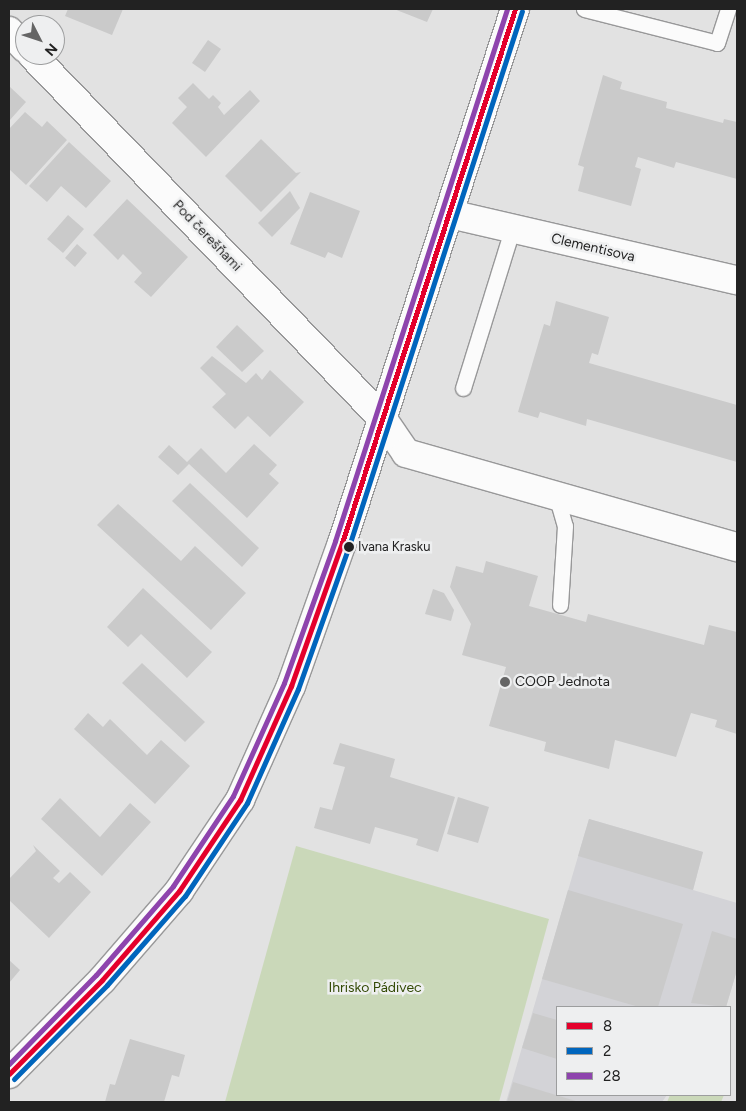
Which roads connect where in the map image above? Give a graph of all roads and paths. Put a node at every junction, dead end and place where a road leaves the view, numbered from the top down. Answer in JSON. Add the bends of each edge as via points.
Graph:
{"nodes":[{"id":1,"x":515,"y":9,"type":"edge"},
{"id":2,"x":584,"y":9,"type":"edge"},
{"id":3,"x":728,"y":9,"type":"edge"},
{"id":4,"x":42,"y":65,"type":"edge"},
{"id":5,"x":450,"y":214,"type":"junction"},
{"id":6,"x":512,"y":230,"type":"junction"},
{"id":7,"x":737,"y":280,"type":"edge"},
{"id":8,"x":463,"y":388,"type":"dead end"},
{"id":9,"x":382,"y":418,"type":"junction"},
{"id":10,"x":556,"y":495,"type":"junction"},
{"id":11,"x":737,"y":547,"type":"edge"},
{"id":12,"x":560,"y":605,"type":"dead end"},
{"id":13,"x":9,"y":1074,"type":"edge"}],
"edges":[{"from":1,"to":5,"type":"street"},
{"from":2,"to":3,"type":"lane","via":[[717,43]]},
{"from":4,"to":9,"type":"street","name":"Pod čerešňami"},
{"from":5,"to":6,"type":"street","name":"Clementisova"},
{"from":5,"to":9,"type":"street"},
{"from":6,"to":7,"type":"street","name":"Clementisova"},
{"from":6,"to":8,"type":"lane"},
{"from":9,"to":10,"type":"street","via":[[406,453]]},
{"from":9,"to":13,"type":"street","via":[[291,686],[240,800],[179,892],[102,980]]},
{"from":10,"to":11,"type":"street"},
{"from":10,"to":12,"type":"lane","via":[[565,526]]}]}
